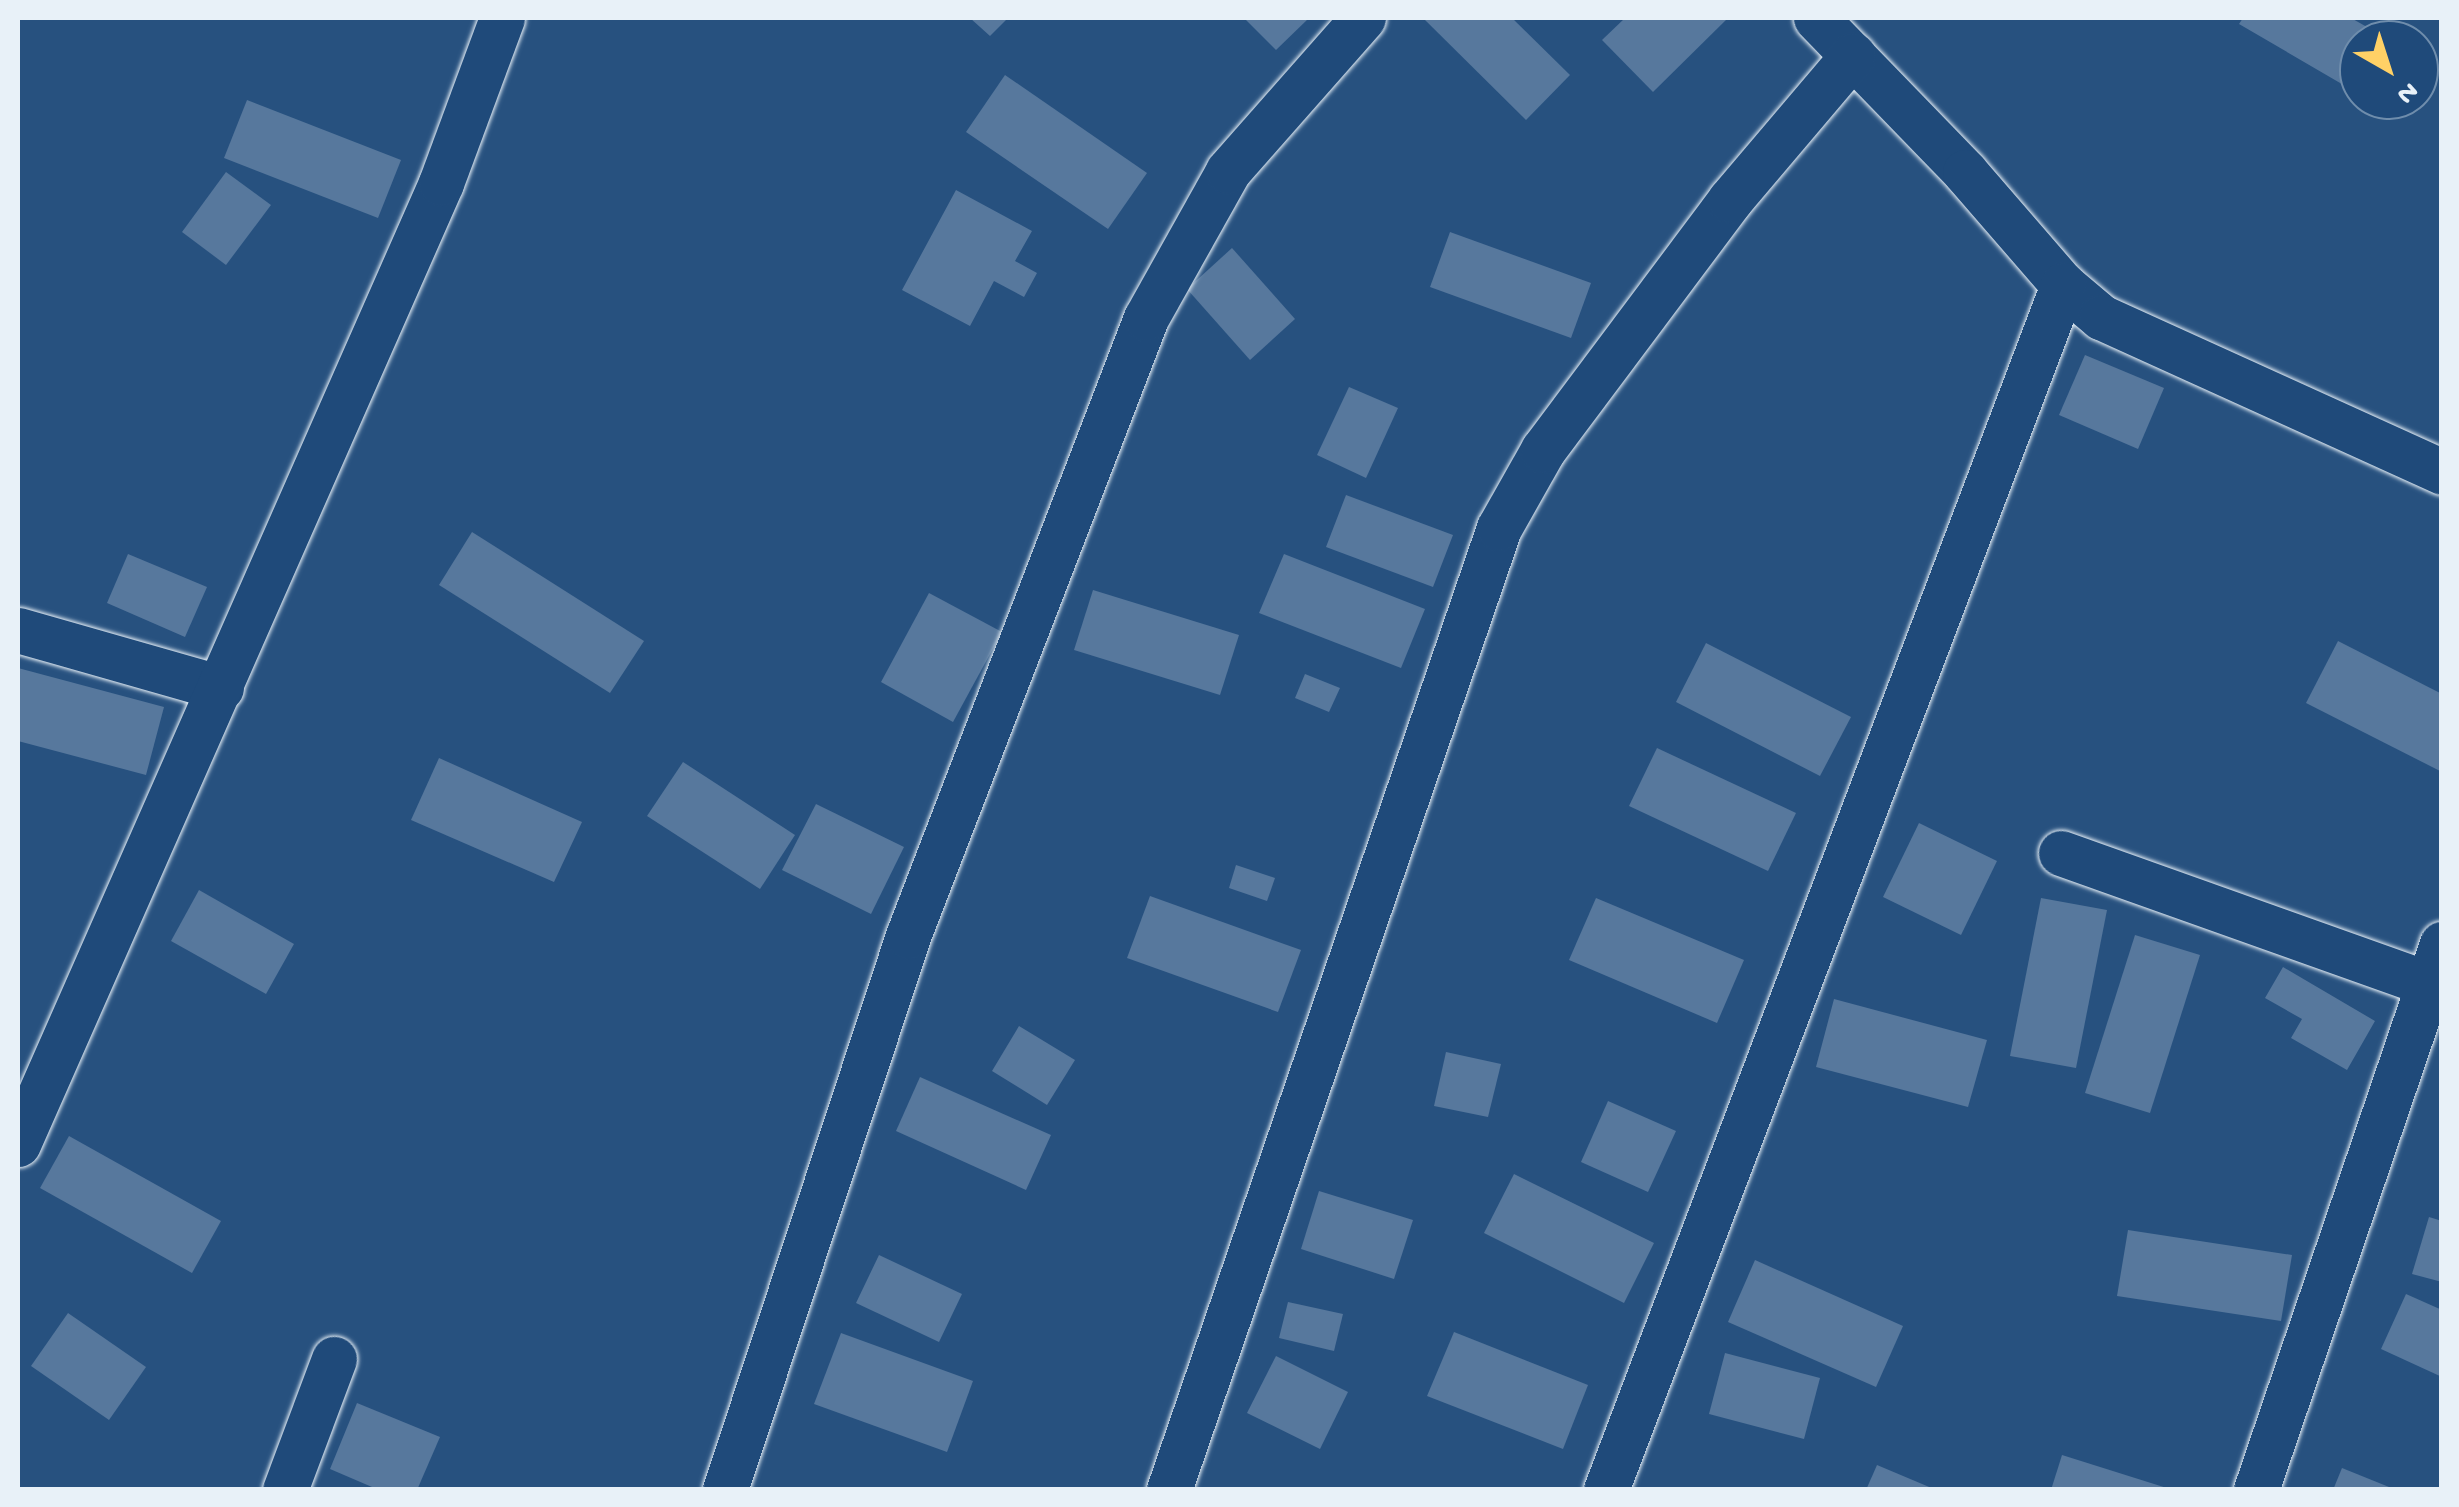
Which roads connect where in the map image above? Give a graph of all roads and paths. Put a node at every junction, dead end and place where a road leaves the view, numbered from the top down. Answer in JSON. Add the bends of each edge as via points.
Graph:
{"nodes":[{"id":1,"x":502,"y":18,"type":"edge"},
{"id":2,"x":1363,"y":18,"type":"edge"},
{"id":3,"x":1816,"y":18,"type":"edge"},
{"id":4,"x":1853,"y":55,"type":"junction"},
{"id":5,"x":2063,"y":285,"type":"junction"},
{"id":6,"x":2440,"y":467,"type":"edge"},
{"id":7,"x":18,"y":630,"type":"edge"},
{"id":8,"x":220,"y":688,"type":"junction"},
{"id":9,"x":2061,"y":853,"type":"dead end"},
{"id":10,"x":2435,"y":964,"type":"edge"},
{"id":11,"x":33,"y":1062,"type":"edge"},
{"id":12,"x":18,"y":1144,"type":"edge"},
{"id":13,"x":334,"y":1359,"type":"dead end"},
{"id":14,"x":286,"y":1490,"type":"edge"},
{"id":15,"x":725,"y":1490,"type":"edge"},
{"id":16,"x":1169,"y":1490,"type":"edge"},
{"id":17,"x":1606,"y":1490,"type":"edge"},
{"id":18,"x":2256,"y":1490,"type":"edge"}],
"edges":[{"from":1,"to":8,"type":"street","via":[[441,184]]},
{"from":2,"to":15,"type":"street","via":[[1228,171],[1146,318],[908,936]]},
{"from":3,"to":4,"type":"street"},
{"from":4,"to":5,"type":"street"},
{"from":4,"to":16,"type":"street","via":[[1718,216],[1543,450],[1499,528]]},
{"from":5,"to":6,"type":"street","via":[[2100,317]]},
{"from":5,"to":17,"type":"street"},
{"from":7,"to":8,"type":"street"},
{"from":8,"to":11,"type":"street"},
{"from":9,"to":10,"type":"street"},
{"from":10,"to":18,"type":"street"},
{"from":11,"to":12,"type":"street"},
{"from":13,"to":14,"type":"street"}]}
